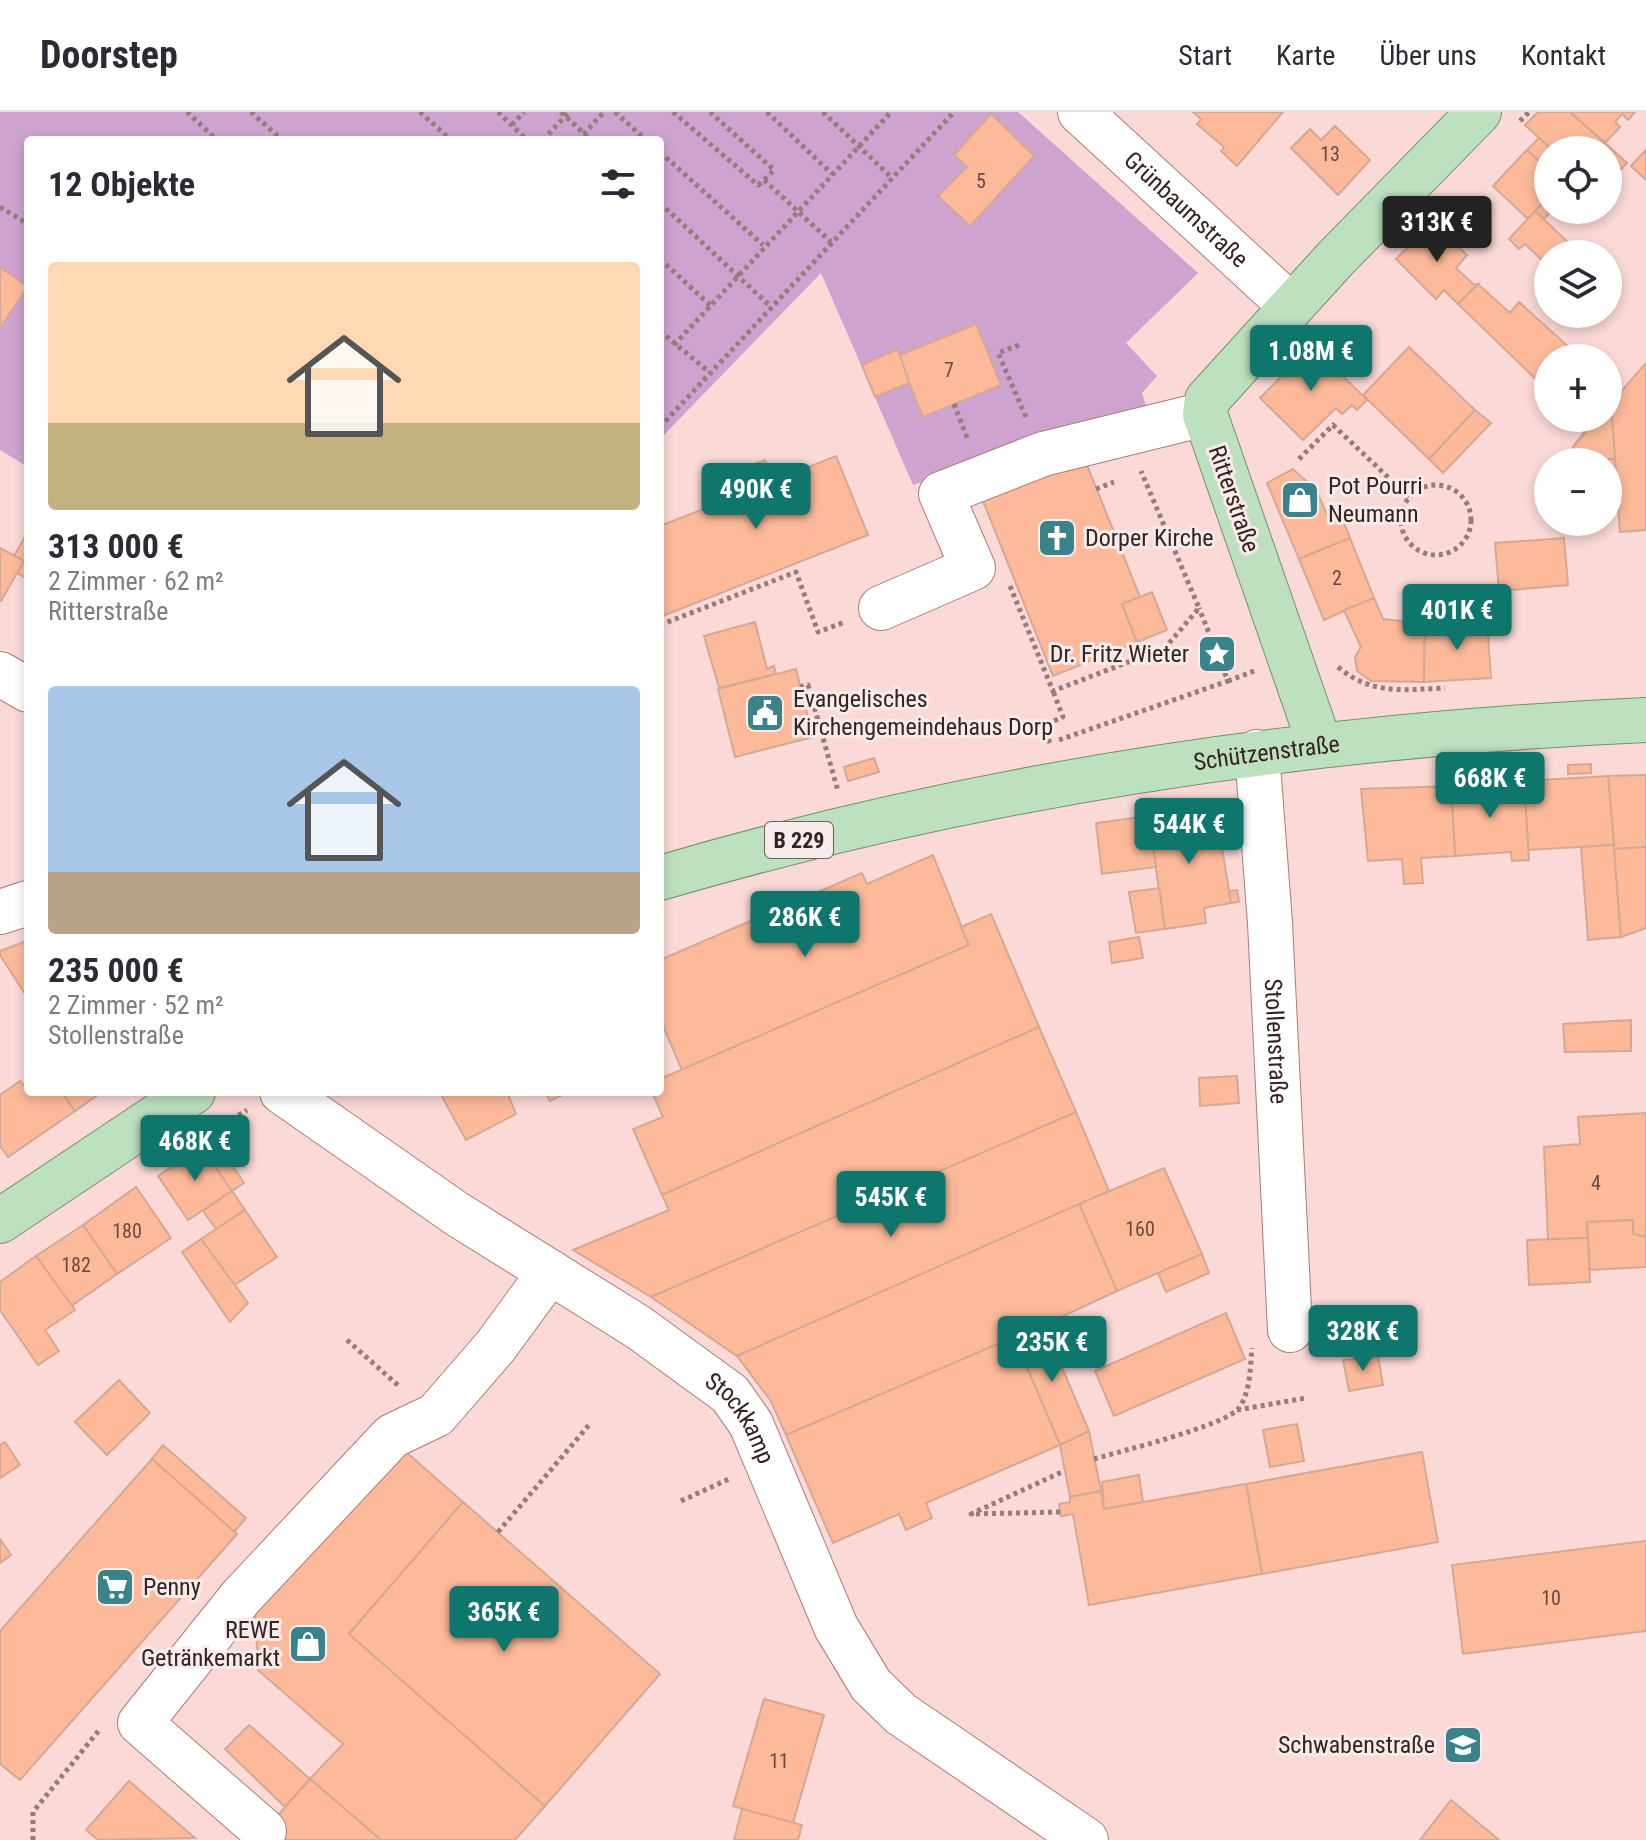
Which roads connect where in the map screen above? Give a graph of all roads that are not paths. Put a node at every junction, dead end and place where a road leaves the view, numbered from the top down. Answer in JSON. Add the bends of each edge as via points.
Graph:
{"nodes":[{"id":1,"x":1080,"y":112,"type":"edge"},
{"id":2,"x":1499,"y":117,"type":"edge"},
{"id":3,"x":1291,"y":306,"type":"junction"},
{"id":4,"x":1205,"y":414,"type":"junction"},
{"id":5,"x":881,"y":608,"type":"dead end"},
{"id":6,"x":0,"y":674,"type":"edge"},
{"id":7,"x":24,"y":688,"type":"edge"},
{"id":8,"x":1646,"y":720,"type":"edge"},
{"id":9,"x":1320,"y":745,"type":"junction"},
{"id":10,"x":1257,"y":752,"type":"junction"},
{"id":11,"x":664,"y":877,"type":"edge"},
{"id":12,"x":24,"y":904,"type":"edge"},
{"id":13,"x":0,"y":912,"type":"edge"},
{"id":14,"x":183,"y":1096,"type":"edge"},
{"id":15,"x":288,"y":1096,"type":"edge"},
{"id":16,"x":0,"y":1221,"type":"edge"},
{"id":17,"x":550,"y":1272,"type":"junction"},
{"id":18,"x":1272,"y":1332,"type":"road end"},
{"id":19,"x":264,"y":1831,"type":"dead end"},
{"id":20,"x":1060,"y":1834,"type":"edge"}],
"edges":[{"from":1,"to":3,"type":"street","name":"Grünbaumstraße"},
{"from":2,"to":3,"type":"main road","name":"Ritterstraße"},
{"from":3,"to":4,"type":"main road","name":"Ritterstraße","via":[[1217,385]]},
{"from":4,"to":5,"type":"street","via":[[1043,454],[941,494],[973,568]]},
{"from":4,"to":9,"type":"main road","name":"Ritterstraße"},
{"from":6,"to":7,"type":"street"},
{"from":8,"to":9,"type":"main road","name":"Schützenstraße","number":"B 229"},
{"from":9,"to":10,"type":"main road","name":"Schützenstraße","number":"B 229"},
{"from":10,"to":11,"type":"main road","name":"Schützenstraße","number":"B 229","via":[[900,817]]},
{"from":10,"to":18,"type":"street","name":"Stollenstraße","via":[[1270,923]]},
{"from":12,"to":13,"type":"street"},
{"from":14,"to":16,"type":"main road"},
{"from":15,"to":17,"type":"street","name":"Stockkamp"},
{"from":17,"to":19,"type":"street","via":[[436,1415],[392,1436],[241,1597],[140,1723]]},
{"from":17,"to":20,"type":"street","name":"Stockkamp","via":[[730,1394],[751,1424],[836,1627],[871,1685],[901,1714]]}]}
